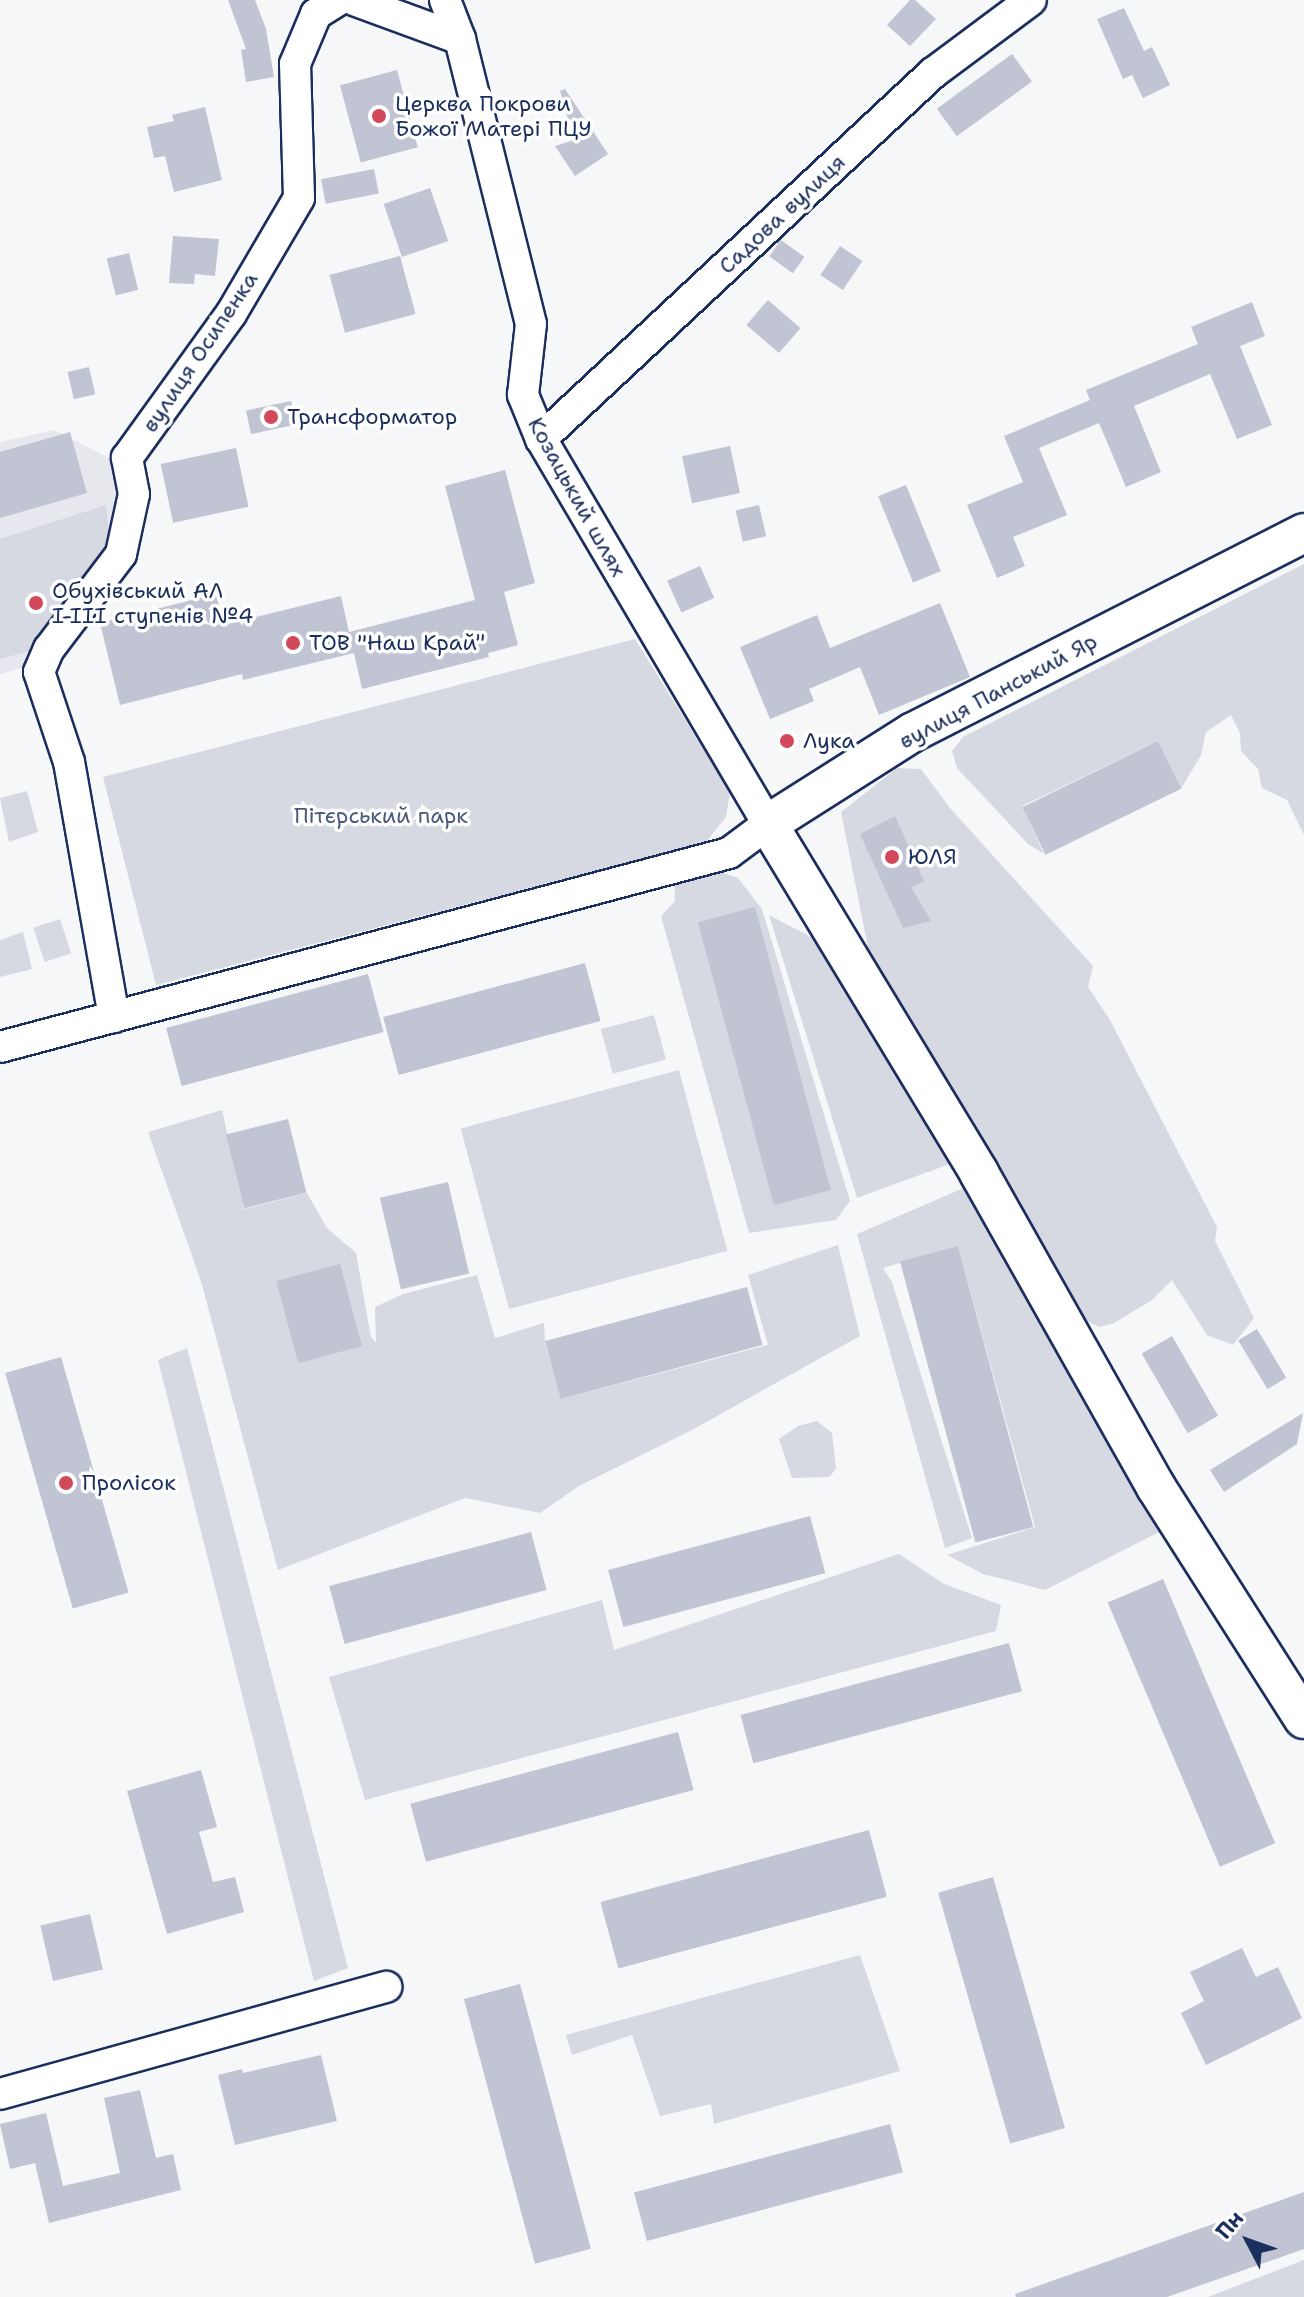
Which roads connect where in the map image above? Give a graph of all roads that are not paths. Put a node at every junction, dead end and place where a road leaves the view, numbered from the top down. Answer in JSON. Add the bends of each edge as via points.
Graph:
{"nodes":[{"id":1,"x":354,"y":0,"type":"edge"},
{"id":2,"x":445,"y":0,"type":"edge"},
{"id":3,"x":1031,"y":0,"type":"edge"},
{"id":4,"x":320,"y":5,"type":"edge"},
{"id":5,"x":460,"y":39,"type":"junction"},
{"id":6,"x":541,"y":439,"type":"junction"},
{"id":7,"x":1304,"y":533,"type":"edge"},
{"id":8,"x":768,"y":824,"type":"junction"},
{"id":9,"x":114,"y":1017,"type":"junction"},
{"id":10,"x":0,"y":1047,"type":"edge"},
{"id":11,"x":1304,"y":1719,"type":"edge"},
{"id":12,"x":386,"y":1987,"type":"dead end"},
{"id":13,"x":0,"y":2094,"type":"edge"}],
"edges":[{"from":1,"to":5,"type":"street"},
{"from":2,"to":5,"type":"street","name":"Козацький шлях"},
{"from":3,"to":6,"type":"street","name":"Садова вулиця","via":[[933,73]]},
{"from":4,"to":9,"type":"street","name":"вулиця Осипенка","via":[[295,64],[299,198],[231,314],[127,458],[134,494],[121,554],[49,649],[39,672],[69,762]]},
{"from":5,"to":6,"type":"street","name":"Козацький шлях","via":[[531,324],[523,395]]},
{"from":6,"to":8,"type":"street","name":"Козацький шлях"},
{"from":7,"to":8,"type":"street","name":"вулиця Панський Яр","via":[[913,732]]},
{"from":8,"to":9,"type":"street","via":[[729,853]]},
{"from":8,"to":11,"type":"street","via":[[979,1173],[1156,1487]]},
{"from":9,"to":10,"type":"street"},
{"from":12,"to":13,"type":"street"}]}
